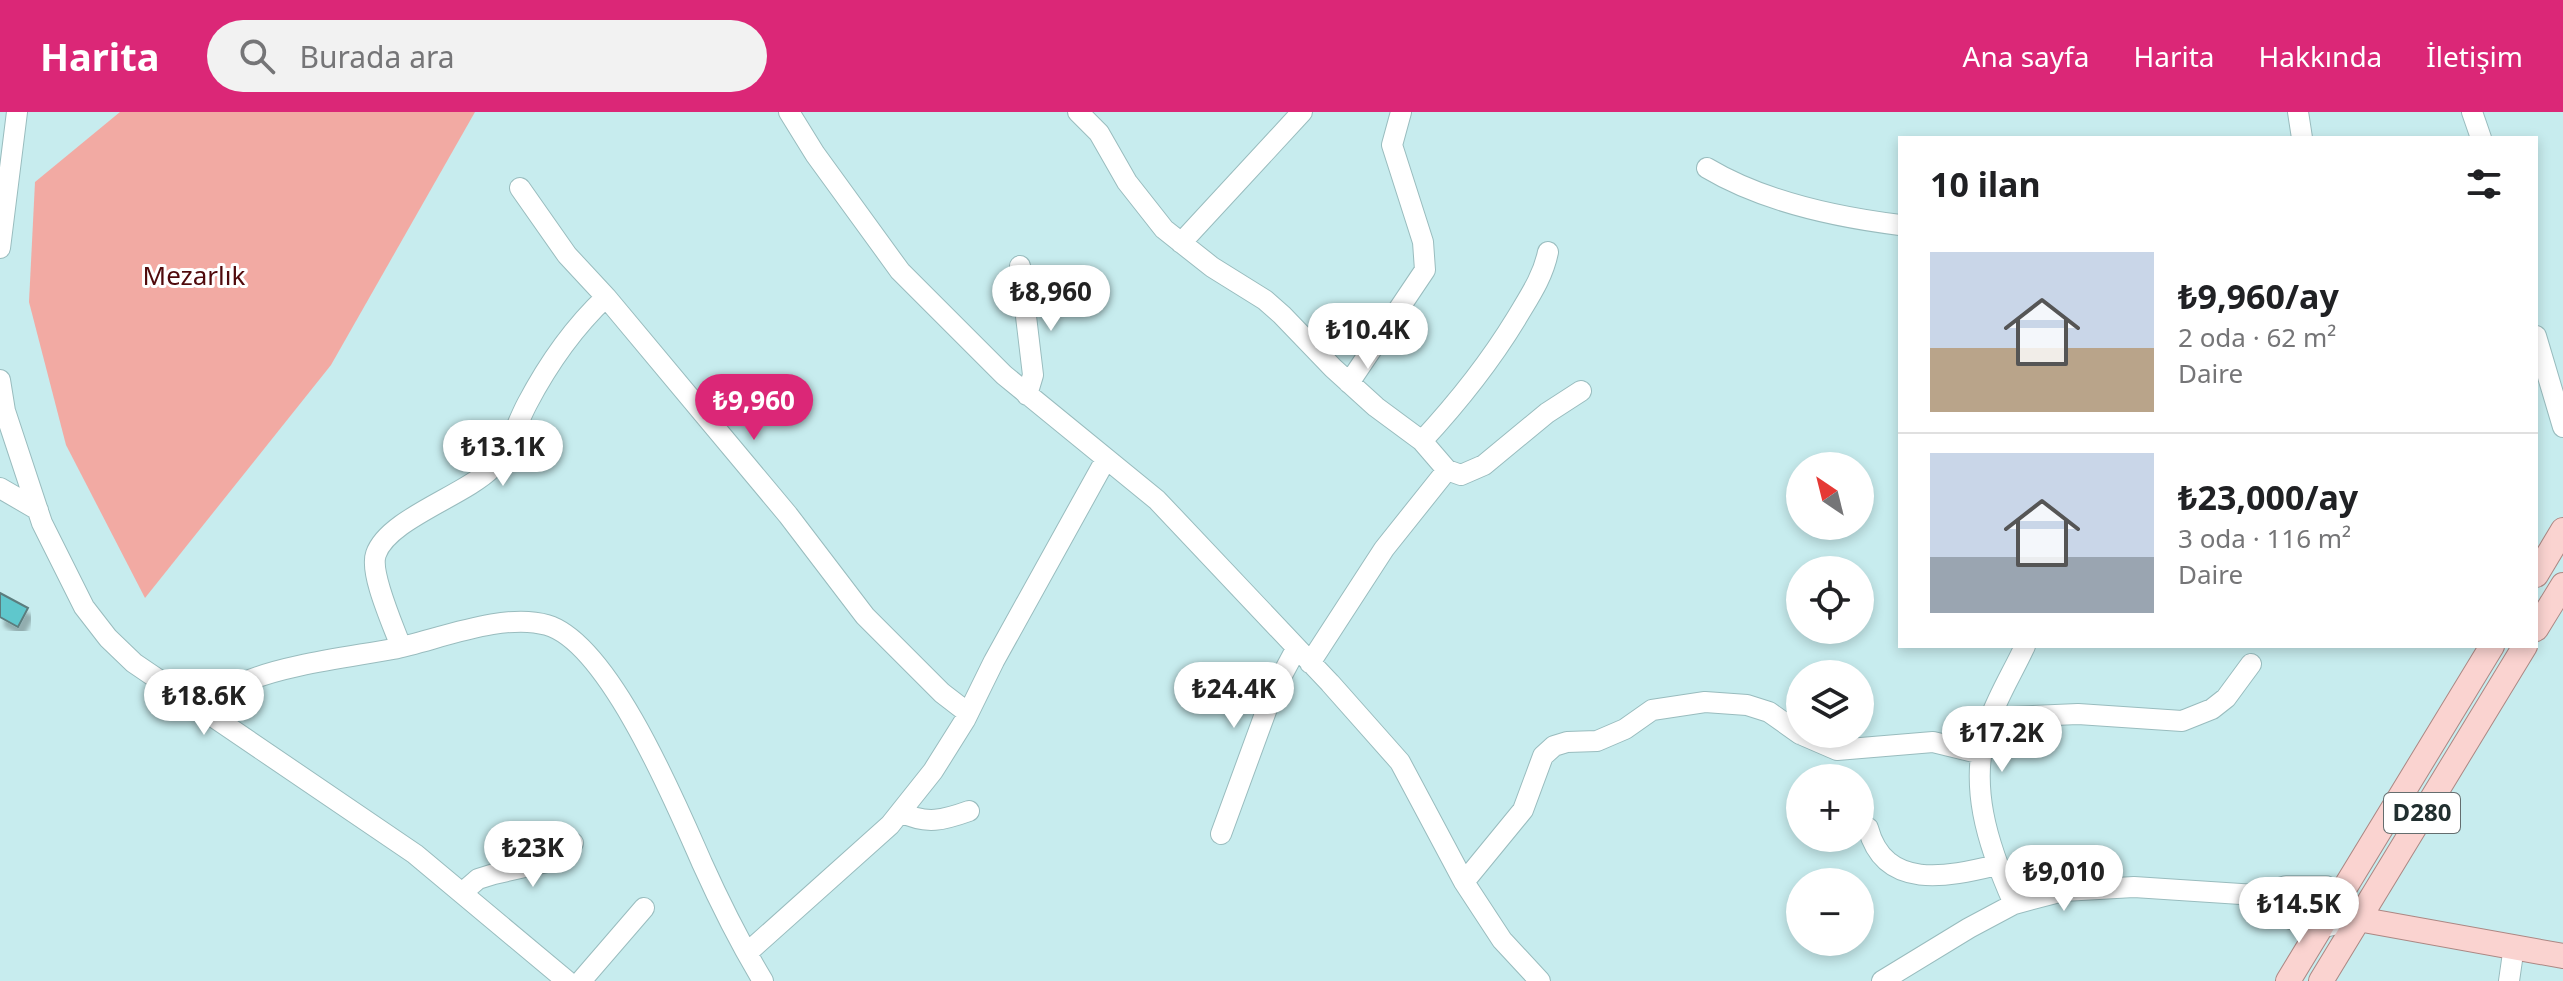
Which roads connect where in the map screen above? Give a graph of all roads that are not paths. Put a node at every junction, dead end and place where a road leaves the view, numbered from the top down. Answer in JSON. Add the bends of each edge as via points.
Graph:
{"nodes":[{"id":1,"x":17,"y":112,"type":"edge"},
{"id":2,"x":789,"y":112,"type":"edge"},
{"id":3,"x":1078,"y":112,"type":"edge"},
{"id":4,"x":1302,"y":112,"type":"edge"},
{"id":5,"x":1401,"y":112,"type":"edge"},
{"id":6,"x":2298,"y":112,"type":"edge"},
{"id":7,"x":2472,"y":112,"type":"edge"},
{"id":8,"x":2302,"y":136,"type":"edge"},
{"id":9,"x":2480,"y":136,"type":"edge"},
{"id":10,"x":1707,"y":168,"type":"dead end"},
{"id":11,"x":520,"y":188,"type":"dead end"},
{"id":12,"x":1898,"y":225,"type":"edge"},
{"id":13,"x":1181,"y":243,"type":"junction"},
{"id":14,"x":0,"y":248,"type":"edge"},
{"id":15,"x":1548,"y":252,"type":"dead end"},
{"id":16,"x":1020,"y":266,"type":"dead end"},
{"id":17,"x":606,"y":297,"type":"junction"},
{"id":18,"x":2538,"y":343,"type":"edge"},
{"id":19,"x":0,"y":380,"type":"edge"},
{"id":20,"x":1349,"y":383,"type":"junction"},
{"id":21,"x":1581,"y":391,"type":"dead end"},
{"id":22,"x":1027,"y":395,"type":"junction"},
{"id":23,"x":2563,"y":427,"type":"edge"},
{"id":24,"x":1422,"y":441,"type":"junction"},
{"id":25,"x":1106,"y":459,"type":"junction"},
{"id":26,"x":1447,"y":470,"type":"junction"},
{"id":27,"x":0,"y":488,"type":"edge"},
{"id":28,"x":38,"y":510,"type":"junction"},
{"id":29,"x":2563,"y":530,"type":"edge"},
{"id":30,"x":2538,"y":572,"type":"edge"},
{"id":31,"x":2563,"y":585,"type":"edge"},
{"id":32,"x":2538,"y":626,"type":"edge"},
{"id":33,"x":401,"y":647,"type":"junction"},
{"id":34,"x":2024,"y":648,"type":"edge"},
{"id":35,"x":2491,"y":648,"type":"edge"},
{"id":36,"x":2524,"y":648,"type":"edge"},
{"id":37,"x":1303,"y":656,"type":"junction"},
{"id":38,"x":2251,"y":664,"type":"dead end"},
{"id":39,"x":207,"y":712,"type":"junction"},
{"id":40,"x":968,"y":713,"type":"junction"},
{"id":41,"x":1990,"y":718,"type":"junction"},
{"id":42,"x":1786,"y":724,"type":"edge"},
{"id":43,"x":1874,"y":747,"type":"edge"},
{"id":44,"x":1832,"y":748,"type":"edge"},
{"id":45,"x":1861,"y":748,"type":"edge"},
{"id":46,"x":1982,"y":754,"type":"junction"},
{"id":47,"x":969,"y":811,"type":"dead end"},
{"id":48,"x":901,"y":812,"type":"junction"},
{"id":49,"x":1221,"y":834,"type":"dead end"},
{"id":50,"x":573,"y":843,"type":"dead end"},
{"id":51,"x":1874,"y":846,"type":"edge"},
{"id":52,"x":1997,"y":865,"type":"junction"},
{"id":53,"x":1464,"y":882,"type":"junction"},
{"id":54,"x":463,"y":892,"type":"junction"},
{"id":55,"x":2341,"y":894,"type":"junction"},
{"id":56,"x":2256,"y":895,"type":"junction"},
{"id":57,"x":2014,"y":904,"type":"junction"},
{"id":58,"x":644,"y":908,"type":"dead end"},
{"id":59,"x":2358,"y":919,"type":"junction"},
{"id":60,"x":2320,"y":928,"type":"junction"},
{"id":61,"x":2514,"y":946,"type":"junction"},
{"id":62,"x":747,"y":953,"type":"junction"},
{"id":63,"x":2563,"y":956,"type":"edge"},
{"id":64,"x":567,"y":981,"type":"edge"},
{"id":65,"x":581,"y":981,"type":"edge"},
{"id":66,"x":763,"y":981,"type":"edge"},
{"id":67,"x":1540,"y":981,"type":"edge"},
{"id":68,"x":1882,"y":981,"type":"edge"},
{"id":69,"x":2288,"y":981,"type":"edge"},
{"id":70,"x":2321,"y":981,"type":"edge"},
{"id":71,"x":2509,"y":981,"type":"edge"}],
"edges":[{"from":1,"to":14,"type":"street"},
{"from":2,"to":22,"type":"street","via":[[900,271]]},
{"from":3,"to":13,"type":"street","via":[[1099,133],[1137,197]]},
{"from":4,"to":13,"type":"street"},
{"from":5,"to":20,"type":"street","via":[[1392,145],[1423,242],[1425,270]]},
{"from":6,"to":8,"type":"street"},
{"from":7,"to":9,"type":"street"},
{"from":10,"to":12,"type":"street","via":[[1756,192]]},
{"from":11,"to":17,"type":"street","via":[[567,255]]},
{"from":13,"to":20,"type":"street","via":[[1265,300]]},
{"from":15,"to":24,"type":"street","via":[[1532,293],[1488,364]]},
{"from":16,"to":22,"type":"street","via":[[1033,364]]},
{"from":17,"to":33,"type":"street","via":[[582,320],[546,371],[494,466],[382,543],[375,556],[376,572]]},
{"from":17,"to":40,"type":"street","via":[[865,616]]},
{"from":18,"to":23,"type":"street"},
{"from":19,"to":28,"type":"street"},
{"from":20,"to":24,"type":"street"},
{"from":21,"to":26,"type":"street","via":[[1484,465],[1461,475]]},
{"from":22,"to":25,"type":"street"},
{"from":24,"to":26,"type":"street"},
{"from":25,"to":37,"type":"street","via":[[1157,500]]},
{"from":25,"to":40,"type":"street"},
{"from":26,"to":37,"type":"street"},
{"from":27,"to":28,"type":"street"},
{"from":28,"to":39,"type":"street","via":[[84,607],[108,638],[134,663]]},
{"from":29,"to":30,"type":"main road"},
{"from":31,"to":32,"type":"main road"},
{"from":33,"to":39,"type":"street","via":[[245,682]]},
{"from":33,"to":62,"type":"street","via":[[524,621],[567,633],[582,646],[669,785]]},
{"from":34,"to":41,"type":"street"},
{"from":35,"to":55,"type":"main road","number":"D280"},
{"from":36,"to":59,"type":"main road","number":"D280"},
{"from":37,"to":49,"type":"street","via":[[1273,692]]},
{"from":37,"to":53,"type":"street","via":[[1400,762]]},
{"from":38,"to":41,"type":"street","via":[[2219,704],[2182,721],[2078,714]]},
{"from":39,"to":54,"type":"street"},
{"from":40,"to":48,"type":"street"},
{"from":41,"to":46,"type":"street"},
{"from":42,"to":53,"type":"street","via":[[1747,705],[1705,702],[1652,710],[1597,741],[1554,746],[1543,756],[1523,810]]},
{"from":43,"to":46,"type":"street","via":[[1933,742]]},
{"from":44,"to":45,"type":"street"},
{"from":46,"to":52,"type":"street","via":[[1983,814]]},
{"from":47,"to":48,"type":"street","via":[[927,821]]},
{"from":48,"to":62,"type":"street"},
{"from":50,"to":54,"type":"street","via":[[547,862],[486,876]]},
{"from":51,"to":52,"type":"street","via":[[1896,869],[1930,875]]},
{"from":52,"to":57,"type":"street"},
{"from":53,"to":67,"type":"street","via":[[1502,940]]},
{"from":54,"to":64,"type":"street"},
{"from":55,"to":56,"type":"street","via":[[2326,886],[2286,886]]},
{"from":55,"to":59,"type":"street"},
{"from":55,"to":60,"type":"main road","number":"D280"},
{"from":56,"to":57,"type":"street","via":[[2134,887],[2063,891]]},
{"from":56,"to":60,"type":"street","via":[[2288,918]]},
{"from":57,"to":68,"type":"street"},
{"from":58,"to":65,"type":"street"},
{"from":59,"to":60,"type":"street"},
{"from":59,"to":61,"type":"main road"},
{"from":59,"to":70,"type":"main road","number":"D280"},
{"from":60,"to":69,"type":"main road","number":"D280"},
{"from":61,"to":63,"type":"main road"},
{"from":61,"to":71,"type":"street"},
{"from":62,"to":66,"type":"street"}]}
